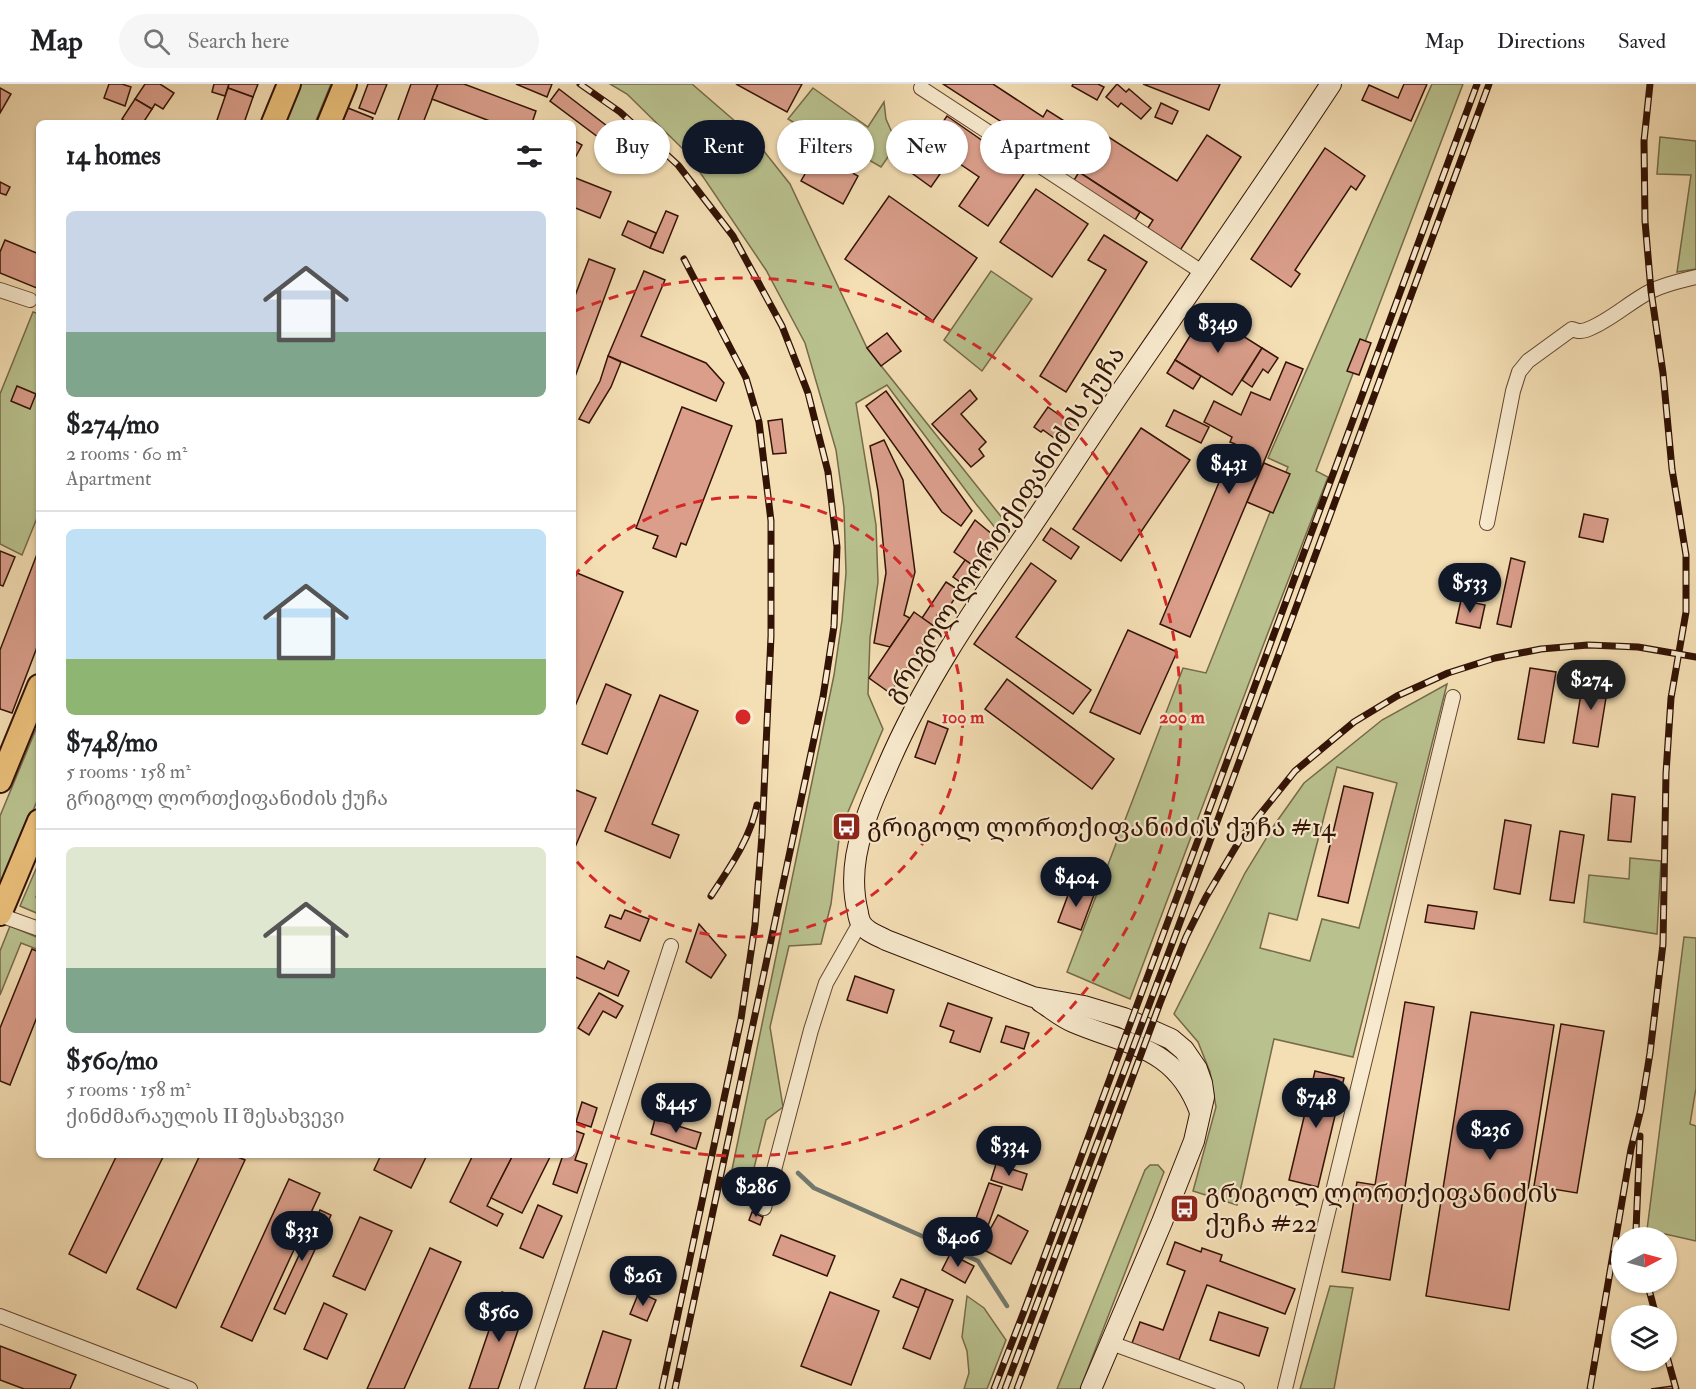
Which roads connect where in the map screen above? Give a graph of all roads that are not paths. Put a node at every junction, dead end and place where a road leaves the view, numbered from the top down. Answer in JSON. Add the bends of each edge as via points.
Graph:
{"nodes":[{"id":1,"x":289,"y":84,"type":"edge"},
{"id":2,"x":345,"y":84,"type":"edge"},
{"id":3,"x":1331,"y":84,"type":"edge"},
{"id":4,"x":921,"y":88,"type":"dead end"},
{"id":5,"x":274,"y":120,"type":"edge"},
{"id":6,"x":330,"y":120,"type":"edge"},
{"id":7,"x":1202,"y":272,"type":"junction"},
{"id":8,"x":1696,"y":277,"type":"edge"},
{"id":9,"x":0,"y":290,"type":"edge"},
{"id":10,"x":30,"y":300,"type":"dead end"},
{"id":11,"x":1487,"y":523,"type":"dead end"},
{"id":12,"x":36,"y":693,"type":"edge"},
{"id":13,"x":1453,"y":697,"type":"dead end"},
{"id":14,"x":2,"y":772,"type":"edge"},
{"id":15,"x":36,"y":828,"type":"edge"},
{"id":16,"x":0,"y":915,"type":"edge"},
{"id":17,"x":860,"y":923,"type":"junction"},
{"id":18,"x":36,"y":928,"type":"edge"},
{"id":19,"x":671,"y":946,"type":"dead end"},
{"id":20,"x":764,"y":1208,"type":"dead end"},
{"id":21,"x":0,"y":1316,"type":"edge"},
{"id":22,"x":1111,"y":1343,"type":"junction"},
{"id":23,"x":190,"y":1389,"type":"edge"},
{"id":24,"x":527,"y":1389,"type":"edge"},
{"id":25,"x":1090,"y":1389,"type":"edge"},
{"id":26,"x":1237,"y":1389,"type":"edge"},
{"id":27,"x":1285,"y":1389,"type":"edge"}],
"edges":[{"from":1,"to":5,"type":"main road"},
{"from":2,"to":6,"type":"main road"},
{"from":3,"to":7,"type":"street","name":"გრიგოლ ლორთქიფანიძის ქუჩა"},
{"from":4,"to":7,"type":"street"},
{"from":7,"to":17,"type":"street","name":"გრიგოლ ლორთქიფანიძის ქუჩა","via":[[985,594],[913,710],[862,829],[854,885]]},
{"from":8,"to":11,"type":"street","via":[[1651,291],[1585,330],[1572,329],[1528,361],[1519,372],[1513,391]]},
{"from":9,"to":10,"type":"street"},
{"from":12,"to":14,"type":"main road"},
{"from":13,"to":27,"type":"street"},
{"from":15,"to":16,"type":"main road"},
{"from":16,"to":18,"type":"street"},
{"from":17,"to":20,"type":"street","via":[[826,983]]},
{"from":17,"to":22,"type":"street","via":[[886,940],[1033,997],[1070,1021],[1147,1050],[1181,1076],[1196,1100],[1201,1115],[1194,1141]]},
{"from":19,"to":24,"type":"street"},
{"from":21,"to":23,"type":"street"},
{"from":22,"to":25,"type":"street"},
{"from":22,"to":26,"type":"street"}]}
